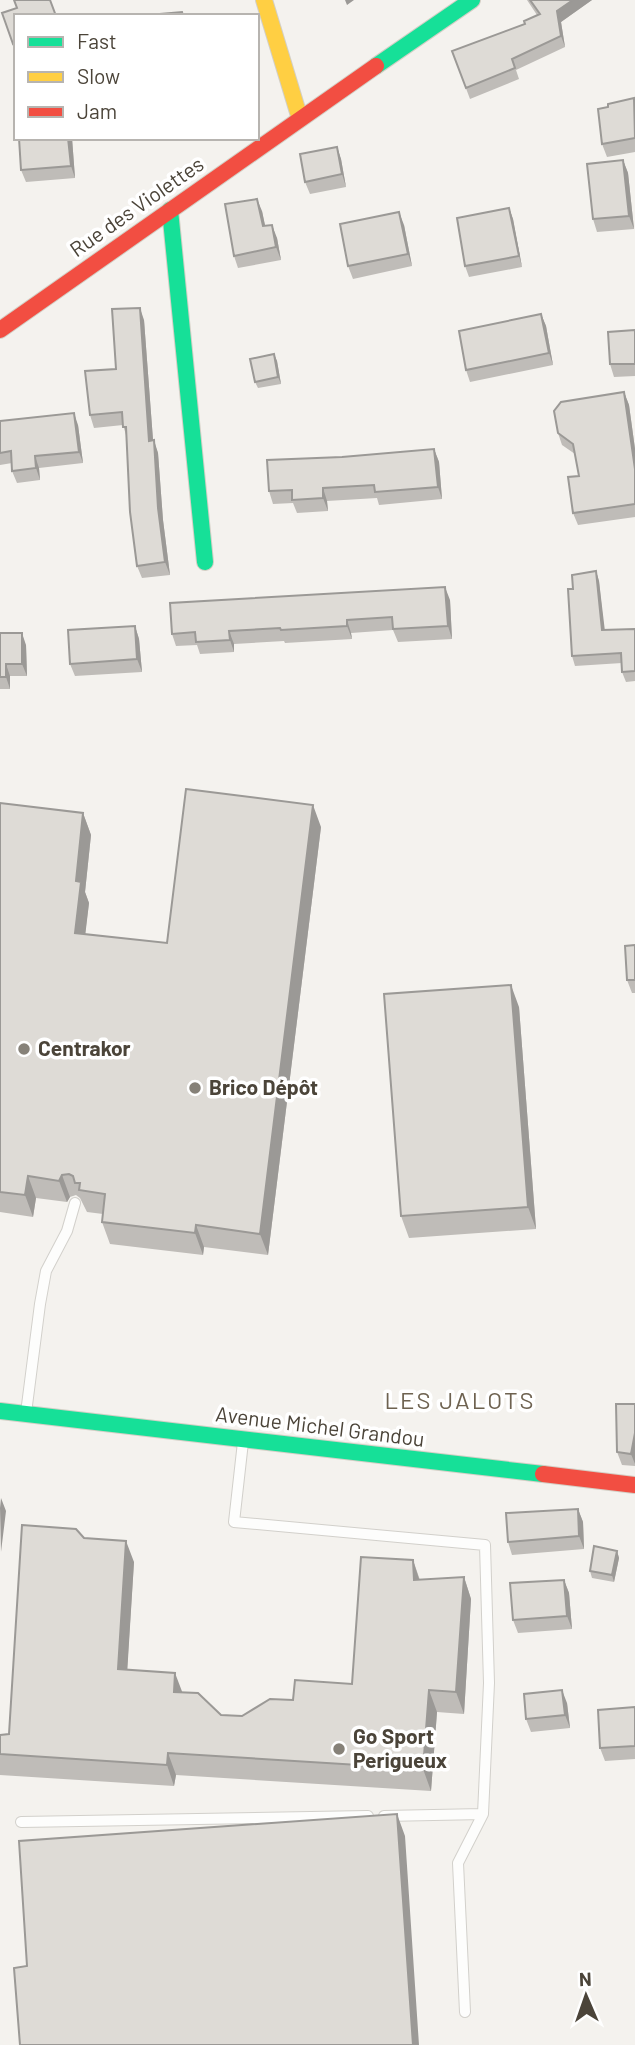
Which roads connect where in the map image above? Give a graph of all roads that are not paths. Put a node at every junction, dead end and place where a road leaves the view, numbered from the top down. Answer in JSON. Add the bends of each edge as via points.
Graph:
{"nodes":[{"id":1,"x":264,"y":0,"type":"edge"},
{"id":2,"x":472,"y":0,"type":"edge"},
{"id":3,"x":300,"y":119,"type":"junction"},
{"id":4,"x":170,"y":210,"type":"junction"},
{"id":5,"x":0,"y":330,"type":"edge"},
{"id":6,"x":205,"y":562,"type":"dead end"},
{"id":7,"x":75,"y":1203,"type":"edge"},
{"id":8,"x":0,"y":1411,"type":"edge"},
{"id":9,"x":26,"y":1414,"type":"junction"},
{"id":10,"x":243,"y":1439,"type":"junction"},
{"id":11,"x":635,"y":1485,"type":"edge"},
{"id":12,"x":483,"y":1814,"type":"junction"},
{"id":13,"x":21,"y":1822,"type":"dead end"},
{"id":14,"x":465,"y":2012,"type":"dead end"}],
"edges":[{"from":1,"to":3,"type":"street"},
{"from":2,"to":3,"type":"street","name":"Rue des Violettes"},
{"from":3,"to":4,"type":"street","name":"Rue des Violettes"},
{"from":4,"to":5,"type":"street","name":"Rue des Violettes"},
{"from":4,"to":6,"type":"street"},
{"from":7,"to":9,"type":"lane","via":[[67,1231],[46,1271]]},
{"from":8,"to":9,"type":"street","name":"Avenue Michel Grandou"},
{"from":9,"to":10,"type":"street","name":"Avenue Michel Grandou"},
{"from":10,"to":11,"type":"street","name":"Avenue Michel Grandou"},
{"from":10,"to":12,"type":"lane","via":[[234,1522],[485,1545],[489,1683]]},
{"from":12,"to":13,"type":"lane"},
{"from":12,"to":14,"type":"lane","via":[[458,1863]]}]}
